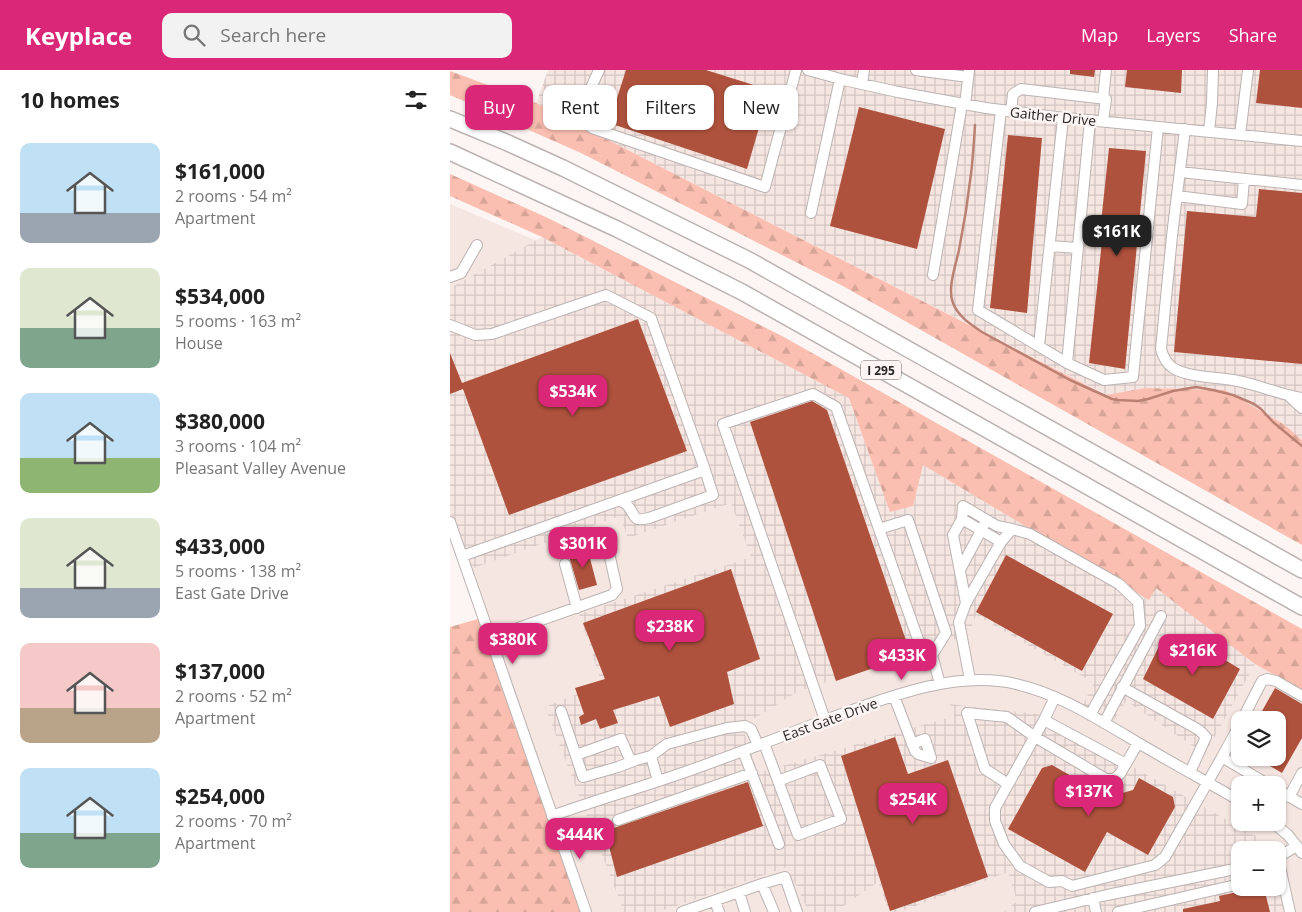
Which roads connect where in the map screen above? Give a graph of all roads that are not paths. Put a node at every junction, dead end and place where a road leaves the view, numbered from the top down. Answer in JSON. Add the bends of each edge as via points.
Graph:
{"nodes":[{"id":1,"x":599,"y":70,"type":"edge"},
{"id":2,"x":796,"y":70,"type":"edge"},
{"id":3,"x":808,"y":70,"type":"edge"},
{"id":4,"x":864,"y":70,"type":"edge"},
{"id":5,"x":916,"y":70,"type":"edge"},
{"id":6,"x":1106,"y":70,"type":"edge"},
{"id":7,"x":1213,"y":70,"type":"edge"},
{"id":8,"x":1248,"y":70,"type":"edge"},
{"id":9,"x":969,"y":74,"type":"edge"},
{"id":10,"x":843,"y":76,"type":"edge"},
{"id":11,"x":862,"y":84,"type":"junction"},
{"id":12,"x":1103,"y":99,"type":"junction"},
{"id":13,"x":964,"y":104,"type":"junction"},
{"id":14,"x":1006,"y":111,"type":"junction"},
{"id":15,"x":1063,"y":118,"type":"junction"},
{"id":16,"x":450,"y":119,"type":"edge"},
{"id":17,"x":1090,"y":120,"type":"junction"},
{"id":18,"x":1103,"y":121,"type":"junction"},
{"id":19,"x":1158,"y":127,"type":"junction"},
{"id":20,"x":1185,"y":130,"type":"junction"},
{"id":21,"x":1209,"y":132,"type":"junction"},
{"id":22,"x":1240,"y":134,"type":"junction"},
{"id":23,"x":1302,"y":141,"type":"edge"},
{"id":24,"x":450,"y":152,"type":"edge"},
{"id":25,"x":1180,"y":172,"type":"junction"},
{"id":26,"x":1244,"y":179,"type":"junction"},
{"id":27,"x":1302,"y":185,"type":"edge"},
{"id":28,"x":1177,"y":196,"type":"junction"},
{"id":29,"x":811,"y":213,"type":"dead end"},
{"id":30,"x":478,"y":245,"type":"dead end"},
{"id":31,"x":1050,"y":246,"type":"junction"},
{"id":32,"x":1078,"y":248,"type":"junction"},
{"id":33,"x":933,"y":275,"type":"dead end"},
{"id":34,"x":450,"y":277,"type":"edge"},
{"id":35,"x":450,"y":325,"type":"edge"},
{"id":36,"x":1040,"y":346,"type":"junction"},
{"id":37,"x":1067,"y":363,"type":"junction"},
{"id":38,"x":1288,"y":396,"type":"junction"},
{"id":39,"x":1302,"y":398,"type":"edge"},
{"id":40,"x":1302,"y":408,"type":"edge"},
{"id":41,"x":705,"y":470,"type":"junction"},
{"id":42,"x":620,"y":500,"type":"junction"},
{"id":43,"x":962,"y":519,"type":"junction"},
{"id":44,"x":986,"y":519,"type":"junction"},
{"id":45,"x":450,"y":522,"type":"edge"},
{"id":46,"x":879,"y":529,"type":"junction"},
{"id":47,"x":1012,"y":529,"type":"junction"},
{"id":48,"x":981,"y":530,"type":"junction"},
{"id":49,"x":1001,"y":542,"type":"junction"},
{"id":50,"x":607,"y":544,"type":"dead end"},
{"id":51,"x":462,"y":556,"type":"junction"},
{"id":52,"x":565,"y":564,"type":"dead end"},
{"id":53,"x":960,"y":570,"type":"junction"},
{"id":54,"x":1302,"y":570,"type":"edge"},
{"id":55,"x":966,"y":603,"type":"junction"},
{"id":56,"x":577,"y":608,"type":"junction"},
{"id":57,"x":1302,"y":608,"type":"edge"},
{"id":58,"x":1160,"y":616,"type":"dead end"},
{"id":59,"x":490,"y":638,"type":"junction"},
{"id":60,"x":932,"y":655,"type":"junction"},
{"id":61,"x":970,"y":680,"type":"junction"},
{"id":62,"x":940,"y":684,"type":"junction"},
{"id":63,"x":1122,"y":687,"type":"junction"},
{"id":64,"x":894,"y":696,"type":"junction"},
{"id":65,"x":1302,"y":696,"type":"edge"},
{"id":66,"x":1054,"y":697,"type":"junction"},
{"id":67,"x":561,"y":711,"type":"dead end"},
{"id":68,"x":1247,"y":711,"type":"edge"},
{"id":69,"x":1090,"y":715,"type":"junction"},
{"id":70,"x":825,"y":720,"type":"junction"},
{"id":71,"x":1044,"y":720,"type":"junction"},
{"id":72,"x":1104,"y":723,"type":"junction"},
{"id":73,"x":1035,"y":737,"type":"junction"},
{"id":74,"x":1231,"y":740,"type":"edge"},
{"id":75,"x":1138,"y":743,"type":"junction"},
{"id":76,"x":761,"y":744,"type":"junction"},
{"id":77,"x":912,"y":744,"type":"dead end"},
{"id":78,"x":743,"y":751,"type":"junction"},
{"id":79,"x":576,"y":755,"type":"junction"},
{"id":80,"x":651,"y":756,"type":"junction"},
{"id":81,"x":1222,"y":757,"type":"junction"},
{"id":82,"x":631,"y":762,"type":"junction"},
{"id":83,"x":1126,"y":764,"type":"junction"},
{"id":84,"x":1190,"y":772,"type":"junction"},
{"id":85,"x":752,"y":773,"type":"junction"},
{"id":86,"x":1302,"y":773,"type":"edge"},
{"id":87,"x":1255,"y":776,"type":"edge"},
{"id":88,"x":778,"y":780,"type":"junction"},
{"id":89,"x":658,"y":781,"type":"junction"},
{"id":90,"x":1208,"y":783,"type":"junction"},
{"id":91,"x":1008,"y":784,"type":"junction"},
{"id":92,"x":1286,"y":795,"type":"edge"},
{"id":93,"x":1231,"y":796,"type":"edge"},
{"id":94,"x":1289,"y":797,"type":"junction"},
{"id":95,"x":1302,"y":804,"type":"edge"},
{"id":96,"x":552,"y":816,"type":"junction"},
{"id":97,"x":618,"y":820,"type":"dead end"},
{"id":98,"x":1283,"y":831,"type":"edge"},
{"id":99,"x":778,"y":844,"type":"dead end"},
{"id":100,"x":1300,"y":849,"type":"edge"},
{"id":101,"x":1286,"y":855,"type":"edge"},
{"id":102,"x":1231,"y":870,"type":"edge"},
{"id":103,"x":762,"y":884,"type":"junction"},
{"id":104,"x":1231,"y":886,"type":"edge"},
{"id":105,"x":1140,"y":889,"type":"junction"},
{"id":106,"x":739,"y":892,"type":"junction"},
{"id":107,"x":1286,"y":894,"type":"edge"},
{"id":108,"x":1093,"y":898,"type":"junction"},
{"id":109,"x":715,"y":901,"type":"junction"},
{"id":110,"x":1144,"y":909,"type":"edge"},
{"id":111,"x":688,"y":911,"type":"edge"},
{"id":112,"x":586,"y":912,"type":"edge"},
{"id":113,"x":719,"y":912,"type":"edge"},
{"id":114,"x":745,"y":912,"type":"edge"},
{"id":115,"x":774,"y":912,"type":"edge"},
{"id":116,"x":797,"y":912,"type":"edge"},
{"id":117,"x":1035,"y":912,"type":"edge"},
{"id":118,"x":1096,"y":912,"type":"edge"},
{"id":119,"x":1118,"y":912,"type":"edge"},
{"id":120,"x":1290,"y":912,"type":"edge"}],
"edges":[{"from":1,"to":2,"type":"street","via":[[585,101],[585,117],[592,128],[766,187]]},
{"from":3,"to":10,"type":"street","name":"Gaither Drive"},
{"from":4,"to":11,"type":"street"},
{"from":5,"to":9,"type":"street"},
{"from":6,"to":12,"type":"street"},
{"from":7,"to":21,"type":"street"},
{"from":8,"to":22,"type":"street"},
{"from":9,"to":13,"type":"street"},
{"from":10,"to":11,"type":"street","name":"Gaither Drive"},
{"from":10,"to":29,"type":"street"},
{"from":11,"to":13,"type":"street","name":"Gaither Drive"},
{"from":12,"to":14,"type":"street","via":[[1021,89],[1013,94]]},
{"from":12,"to":18,"type":"street","via":[[1106,100]]},
{"from":13,"to":14,"type":"street","name":"Gaither Drive"},
{"from":13,"to":33,"type":"street"},
{"from":14,"to":15,"type":"street","name":"Gaither Drive"},
{"from":14,"to":36,"type":"street","via":[[978,310]]},
{"from":15,"to":17,"type":"street","name":"Gaither Drive"},
{"from":15,"to":31,"type":"street"},
{"from":16,"to":54,"type":"highway","number":"I 295","via":[[563,168],[749,260]]},
{"from":17,"to":18,"type":"street","name":"Gaither Drive"},
{"from":17,"to":32,"type":"street"},
{"from":18,"to":19,"type":"street","name":"Gaither Drive"},
{"from":19,"to":20,"type":"street","name":"Gaither Drive"},
{"from":19,"to":37,"type":"street","via":[[1133,377],[1104,380]]},
{"from":20,"to":21,"type":"street","name":"Gaither Drive"},
{"from":20,"to":25,"type":"street"},
{"from":21,"to":22,"type":"street","name":"Gaither Drive"},
{"from":22,"to":23,"type":"street","name":"Gaither Drive"},
{"from":24,"to":57,"type":"highway","number":"I 295","via":[[742,292]]},
{"from":25,"to":26,"type":"street"},
{"from":25,"to":28,"type":"street"},
{"from":26,"to":27,"type":"street"},
{"from":26,"to":28,"type":"street","via":[[1242,204]]},
{"from":28,"to":38,"type":"street","via":[[1163,357],[1172,367],[1184,372],[1240,381]]},
{"from":30,"to":34,"type":"street","via":[[461,273]]},
{"from":31,"to":32,"type":"street"},
{"from":31,"to":36,"type":"street"},
{"from":32,"to":37,"type":"street"},
{"from":35,"to":41,"type":"street","via":[[475,335],[492,334],[606,295],[651,318]]},
{"from":36,"to":37,"type":"street"},
{"from":38,"to":39,"type":"street"},
{"from":38,"to":40,"type":"street"},
{"from":41,"to":42,"type":"street"},
{"from":41,"to":42,"type":"street","via":[[714,495],[649,518],[635,518]]},
{"from":42,"to":51,"type":"street"},
{"from":43,"to":44,"type":"street","via":[[963,506]]},
{"from":43,"to":48,"type":"street"},
{"from":43,"to":53,"type":"street","via":[[953,535]]},
{"from":44,"to":47,"type":"street","via":[[997,526]]},
{"from":44,"to":48,"type":"street"},
{"from":45,"to":51,"type":"street"},
{"from":46,"to":60,"type":"street","via":[[920,645]]},
{"from":46,"to":60,"type":"street","via":[[908,520],[946,632]]},
{"from":46,"to":70,"type":"street","via":[[836,407],[813,394],[723,424]]},
{"from":47,"to":49,"type":"street"},
{"from":47,"to":69,"type":"street","via":[[1030,534],[1119,584],[1138,602],[1140,626]]},
{"from":48,"to":49,"type":"street"},
{"from":48,"to":53,"type":"street"},
{"from":49,"to":55,"type":"street"},
{"from":50,"to":56,"type":"street","via":[[617,589],[612,595]]},
{"from":51,"to":59,"type":"street"},
{"from":52,"to":56,"type":"street"},
{"from":53,"to":55,"type":"street"},
{"from":55,"to":61,"type":"street","via":[[959,622]]},
{"from":56,"to":59,"type":"street"},
{"from":58,"to":63,"type":"street"},
{"from":59,"to":96,"type":"street"},
{"from":60,"to":62,"type":"street"},
{"from":61,"to":62,"type":"street","name":"East Gate Drive"},
{"from":61,"to":66,"type":"street","name":"East Gate Drive","via":[[1017,684]]},
{"from":62,"to":64,"type":"street","name":"East Gate Drive"},
{"from":63,"to":72,"type":"street"},
{"from":63,"to":84,"type":"street","via":[[1206,737]]},
{"from":64,"to":70,"type":"street","name":"East Gate Drive"},
{"from":64,"to":77,"type":"street"},
{"from":65,"to":68,"type":"street","via":[[1267,678],[1262,681]]},
{"from":66,"to":69,"type":"street","name":"East Gate Drive"},
{"from":66,"to":71,"type":"street"},
{"from":67,"to":79,"type":"street"},
{"from":69,"to":72,"type":"street","name":"East Gate Drive"},
{"from":70,"to":76,"type":"street","name":"East Gate Drive"},
{"from":71,"to":73,"type":"street"},
{"from":71,"to":83,"type":"street"},
{"from":72,"to":75,"type":"street","name":"East Gate Drive"},
{"from":73,"to":83,"type":"street","via":[[1106,779],[1114,779]]},
{"from":73,"to":91,"type":"street"},
{"from":73,"to":91,"type":"street","via":[[1007,717],[967,713],[985,769]]},
{"from":74,"to":81,"type":"street"},
{"from":75,"to":83,"type":"street"},
{"from":75,"to":84,"type":"street","name":"East Gate Drive"},
{"from":76,"to":78,"type":"street","name":"East Gate Drive"},
{"from":76,"to":80,"type":"street","via":[[746,726],[727,728],[666,744]]},
{"from":76,"to":88,"type":"street"},
{"from":78,"to":85,"type":"street"},
{"from":78,"to":89,"type":"street","name":"East Gate Drive"},
{"from":79,"to":82,"type":"street","via":[[621,739]]},
{"from":79,"to":82,"type":"street","via":[[583,778]]},
{"from":80,"to":82,"type":"street"},
{"from":80,"to":89,"type":"street"},
{"from":81,"to":87,"type":"street"},
{"from":81,"to":90,"type":"street"},
{"from":84,"to":90,"type":"street","name":"East Gate Drive"},
{"from":85,"to":97,"type":"street"},
{"from":85,"to":99,"type":"street"},
{"from":86,"to":94,"type":"street"},
{"from":88,"to":88,"type":"street","via":[[798,835],[841,819],[820,765]]},
{"from":89,"to":96,"type":"street","name":"East Gate Drive"},
{"from":90,"to":91,"type":"street","via":[[1164,857],[1155,865],[1072,886],[1062,881],[1050,882],[1020,866],[1004,844],[995,821],[995,808]]},
{"from":90,"to":93,"type":"street","name":"East Gate Drive"},
{"from":92,"to":94,"type":"street"},
{"from":94,"to":95,"type":"street"},
{"from":96,"to":112,"type":"street"},
{"from":98,"to":100,"type":"street"},
{"from":100,"to":101,"type":"street"},
{"from":102,"to":105,"type":"street"},
{"from":103,"to":106,"type":"street"},
{"from":103,"to":115,"type":"street"},
{"from":103,"to":116,"type":"street","via":[[785,878]]},
{"from":104,"to":110,"type":"street"},
{"from":105,"to":108,"type":"street"},
{"from":105,"to":110,"type":"street"},
{"from":106,"to":109,"type":"street"},
{"from":106,"to":114,"type":"street"},
{"from":107,"to":120,"type":"street"},
{"from":108,"to":117,"type":"street"},
{"from":108,"to":118,"type":"street"},
{"from":109,"to":111,"type":"street"},
{"from":109,"to":113,"type":"street"},
{"from":110,"to":119,"type":"street"}]}
